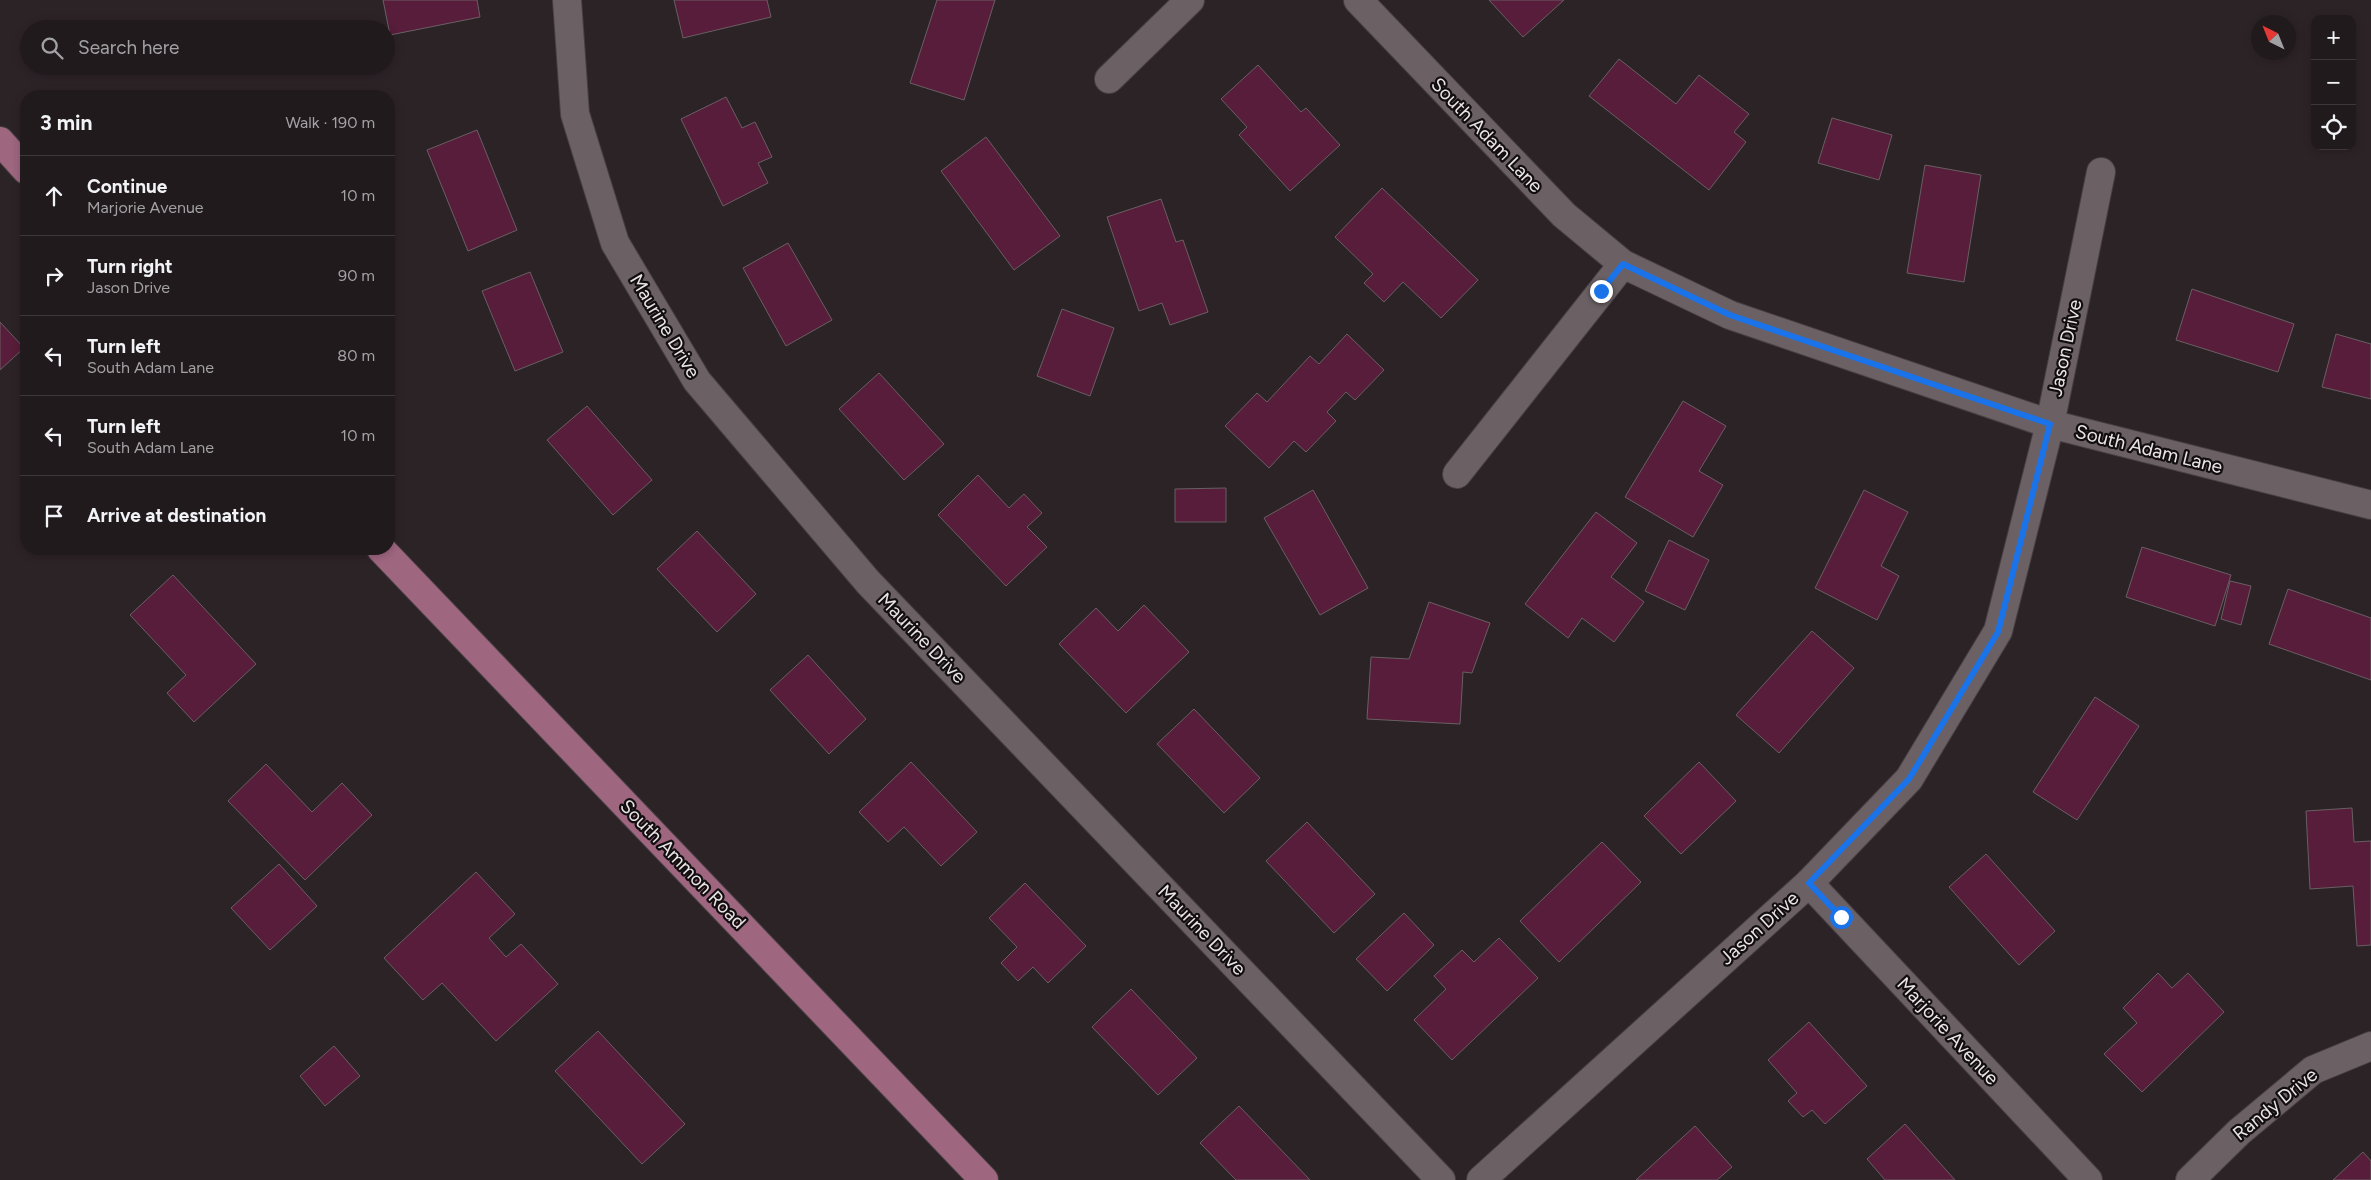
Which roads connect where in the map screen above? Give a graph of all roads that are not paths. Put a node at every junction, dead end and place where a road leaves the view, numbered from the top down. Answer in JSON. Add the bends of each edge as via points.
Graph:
{"nodes":[{"id":1,"x":567,"y":0,"type":"edge"},
{"id":2,"x":1190,"y":0,"type":"edge"},
{"id":3,"x":1358,"y":0,"type":"edge"},
{"id":4,"x":1110,"y":79,"type":"dead end"},
{"id":5,"x":0,"y":141,"type":"edge"},
{"id":6,"x":20,"y":163,"type":"edge"},
{"id":7,"x":2101,"y":172,"type":"dead end"},
{"id":8,"x":1623,"y":264,"type":"junction"},
{"id":9,"x":2050,"y":424,"type":"junction"},
{"id":10,"x":1457,"y":474,"type":"dead end"},
{"id":11,"x":2371,"y":505,"type":"edge"},
{"id":12,"x":388,"y":555,"type":"edge"},
{"id":13,"x":1809,"y":883,"type":"junction"},
{"id":14,"x":2371,"y":1046,"type":"edge"},
{"id":15,"x":984,"y":1180,"type":"edge"},
{"id":16,"x":1441,"y":1180,"type":"edge"},
{"id":17,"x":1481,"y":1180,"type":"edge"},
{"id":18,"x":2088,"y":1180,"type":"edge"},
{"id":19,"x":2190,"y":1180,"type":"edge"}],
"edges":[{"from":1,"to":16,"type":"street","name":"Maurine Drive","via":[[575,114],[615,243],[697,381],[868,582]]},
{"from":2,"to":4,"type":"street"},
{"from":3,"to":8,"type":"street","name":"South Adam Lane","via":[[1564,216]]},
{"from":5,"to":6,"type":"main road"},
{"from":7,"to":9,"type":"street","name":"Jason Drive"},
{"from":8,"to":9,"type":"street","name":"South Adam Lane","via":[[1730,315]]},
{"from":8,"to":10,"type":"street"},
{"from":9,"to":11,"type":"street","name":"South Adam Lane"},
{"from":9,"to":13,"type":"street","name":"Jason Drive","via":[[1998,632],[1909,779]]},
{"from":12,"to":15,"type":"main road","name":"South Ammon Road"},
{"from":13,"to":17,"type":"street","name":"Jason Drive"},
{"from":13,"to":18,"type":"street","name":"Marjorie Avenue"},
{"from":14,"to":19,"type":"street","name":"Randy Drive","via":[[2313,1070],[2239,1132]]}]}
